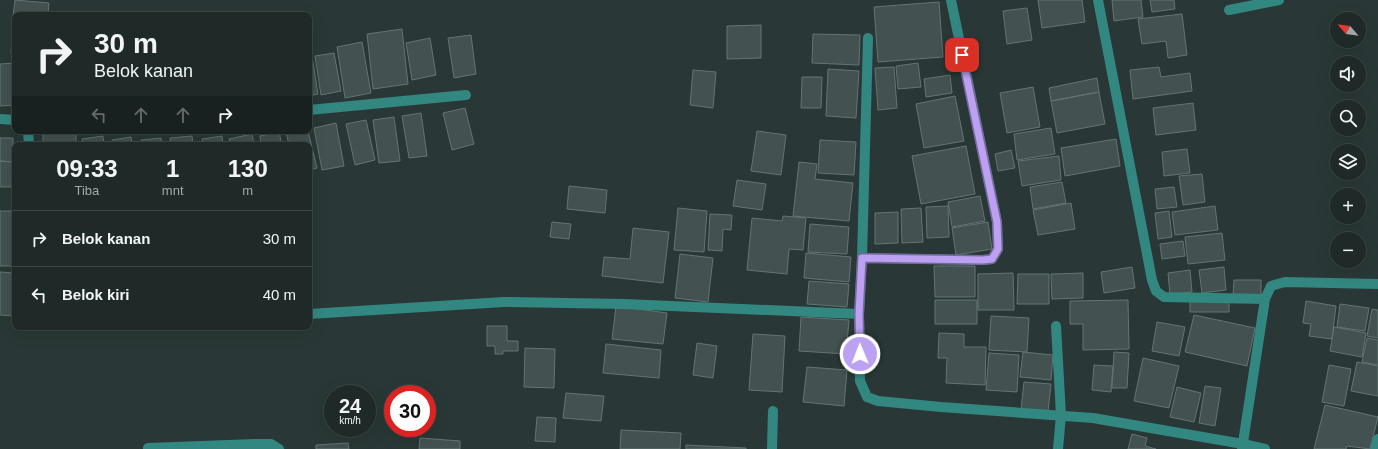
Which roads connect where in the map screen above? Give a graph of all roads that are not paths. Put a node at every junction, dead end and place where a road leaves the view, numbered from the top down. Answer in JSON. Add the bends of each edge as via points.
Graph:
{"nodes":[{"id":1,"x":951,"y":0,"type":"edge"},
{"id":2,"x":1098,"y":0,"type":"edge"},
{"id":3,"x":1279,"y":0,"type":"edge"},
{"id":4,"x":1229,"y":10,"type":"dead end"},
{"id":5,"x":868,"y":38,"type":"dead end"},
{"id":6,"x":466,"y":95,"type":"dead end"},
{"id":7,"x":312,"y":110,"type":"edge"},
{"id":8,"x":0,"y":119,"type":"edge"},
{"id":9,"x":12,"y":120,"type":"edge"},
{"id":10,"x":862,"y":258,"type":"junction"},
{"id":11,"x":1378,"y":284,"type":"edge"},
{"id":12,"x":1265,"y":299,"type":"junction"},
{"id":13,"x":312,"y":314,"type":"edge"},
{"id":14,"x":859,"y":314,"type":"junction"},
{"id":15,"x":1056,"y":326,"type":"dead end"},
{"id":16,"x":773,"y":410,"type":"dead end"},
{"id":17,"x":1061,"y":415,"type":"junction"},
{"id":18,"x":1378,"y":439,"type":"edge"},
{"id":19,"x":1243,"y":446,"type":"edge"},
{"id":20,"x":148,"y":448,"type":"edge"},
{"id":21,"x":188,"y":448,"type":"edge"},
{"id":22,"x":279,"y":449,"type":"edge"},
{"id":23,"x":772,"y":449,"type":"edge"},
{"id":24,"x":1058,"y":449,"type":"edge"},
{"id":25,"x":1265,"y":449,"type":"edge"},
{"id":26,"x":1375,"y":449,"type":"edge"}],
"edges":[{"from":1,"to":10,"type":"street","via":[[997,222],[998,249],[992,259],[983,260]]},
{"from":2,"to":12,"type":"street","via":[[1156,291],[1164,297]]},
{"from":3,"to":4,"type":"street"},
{"from":5,"to":10,"type":"street"},
{"from":6,"to":7,"type":"street"},
{"from":8,"to":9,"type":"street"},
{"from":10,"to":14,"type":"street"},
{"from":11,"to":12,"type":"street","via":[[1285,282],[1271,286]]},
{"from":12,"to":19,"type":"street"},
{"from":13,"to":14,"type":"street","via":[[504,302],[625,304]]},
{"from":14,"to":17,"type":"street","via":[[860,381],[864,392],[872,399],[941,407]]},
{"from":15,"to":17,"type":"street"},
{"from":16,"to":23,"type":"street"},
{"from":17,"to":19,"type":"street","via":[[1093,418]]},
{"from":17,"to":24,"type":"street"},
{"from":18,"to":26,"type":"street"},
{"from":19,"to":25,"type":"street"},
{"from":20,"to":21,"type":"street"},
{"from":21,"to":22,"type":"street","via":[[271,444]]}]}
